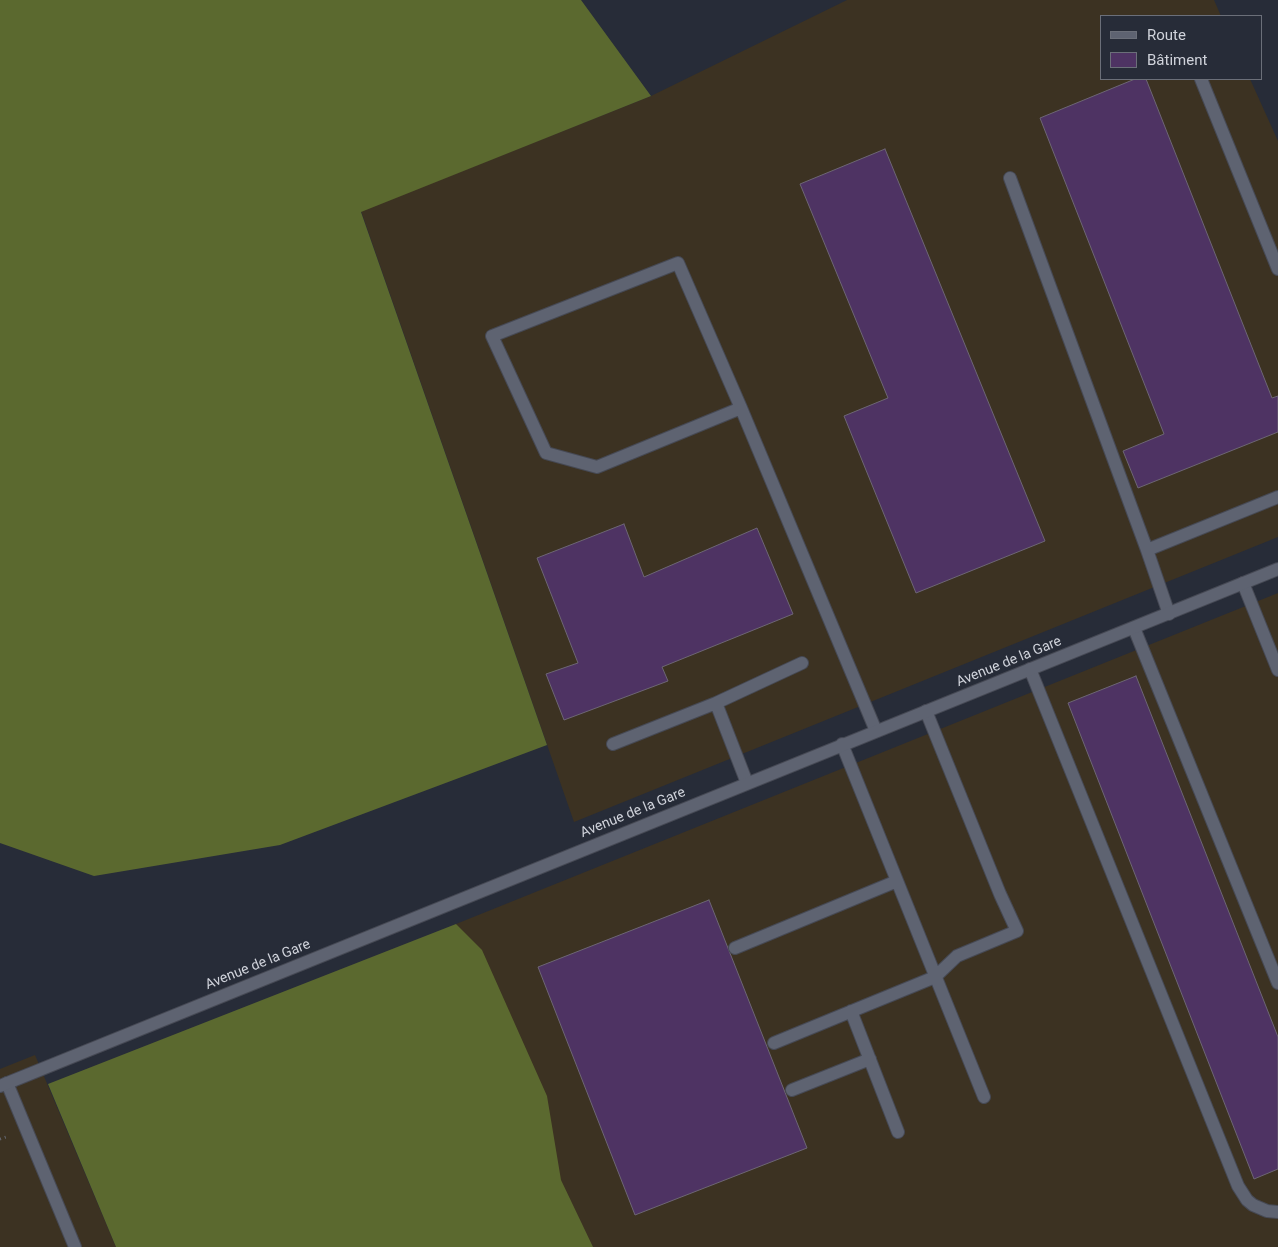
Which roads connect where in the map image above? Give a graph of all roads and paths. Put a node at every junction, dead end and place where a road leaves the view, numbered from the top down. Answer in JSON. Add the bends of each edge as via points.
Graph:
{"nodes":[{"id":1,"x":1201,"y":80,"type":"edge"},
{"id":2,"x":1010,"y":178,"type":"dead end"},
{"id":3,"x":1278,"y":269,"type":"edge"},
{"id":4,"x":740,"y":408,"type":"junction"},
{"id":5,"x":1278,"y":498,"type":"edge"},
{"id":6,"x":1146,"y":550,"type":"junction"},
{"id":7,"x":1278,"y":569,"type":"edge"},
{"id":8,"x":1243,"y":583,"type":"junction"},
{"id":9,"x":1169,"y":614,"type":"junction"},
{"id":10,"x":1134,"y":628,"type":"junction"},
{"id":11,"x":802,"y":663,"type":"dead end"},
{"id":12,"x":1030,"y":669,"type":"junction"},
{"id":13,"x":1278,"y":670,"type":"edge"},
{"id":14,"x":716,"y":703,"type":"junction"},
{"id":15,"x":926,"y":711,"type":"junction"},
{"id":16,"x":876,"y":731,"type":"junction"},
{"id":17,"x":613,"y":744,"type":"dead end"},
{"id":18,"x":842,"y":744,"type":"junction"},
{"id":19,"x":747,"y":783,"type":"junction"},
{"id":20,"x":897,"y":881,"type":"junction"},
{"id":21,"x":735,"y":948,"type":"dead end"},
{"id":22,"x":935,"y":977,"type":"junction"},
{"id":23,"x":1278,"y":983,"type":"edge"},
{"id":24,"x":851,"y":1011,"type":"junction"},
{"id":25,"x":774,"y":1043,"type":"dead end"},
{"id":26,"x":870,"y":1059,"type":"junction"},
{"id":27,"x":4,"y":1084,"type":"edge"},
{"id":28,"x":792,"y":1090,"type":"dead end"},
{"id":29,"x":984,"y":1097,"type":"dead end"},
{"id":30,"x":898,"y":1132,"type":"dead end"},
{"id":31,"x":1278,"y":1212,"type":"edge"},
{"id":32,"x":75,"y":1247,"type":"edge"}],
"edges":[{"from":1,"to":3,"type":"street"},
{"from":2,"to":6,"type":"street"},
{"from":4,"to":4,"type":"street","via":[[678,263],[492,336],[546,453],[596,467]]},
{"from":4,"to":16,"type":"street"},
{"from":5,"to":6,"type":"street"},
{"from":6,"to":9,"type":"street"},
{"from":7,"to":8,"type":"street","name":"Avenue de la Gare"},
{"from":8,"to":9,"type":"street","name":"Avenue de la Gare"},
{"from":8,"to":13,"type":"street"},
{"from":9,"to":10,"type":"street","name":"Avenue de la Gare"},
{"from":10,"to":12,"type":"street","name":"Avenue de la Gare"},
{"from":10,"to":23,"type":"street"},
{"from":11,"to":14,"type":"street"},
{"from":12,"to":15,"type":"street","name":"Avenue de la Gare"},
{"from":12,"to":31,"type":"street","via":[[1238,1186],[1253,1205]]},
{"from":14,"to":17,"type":"street"},
{"from":14,"to":19,"type":"street"},
{"from":15,"to":16,"type":"street","name":"Avenue de la Gare"},
{"from":15,"to":22,"type":"street","via":[[1017,931],[957,956]]},
{"from":16,"to":18,"type":"street","name":"Avenue de la Gare"},
{"from":18,"to":19,"type":"street","name":"Avenue de la Gare"},
{"from":18,"to":20,"type":"street"},
{"from":19,"to":27,"type":"street","name":"Avenue de la Gare"},
{"from":20,"to":21,"type":"street"},
{"from":20,"to":22,"type":"street"},
{"from":22,"to":24,"type":"street"},
{"from":22,"to":29,"type":"street"},
{"from":24,"to":25,"type":"street"},
{"from":24,"to":26,"type":"street"},
{"from":26,"to":28,"type":"street"},
{"from":26,"to":30,"type":"street"},
{"from":27,"to":32,"type":"street"}]}
